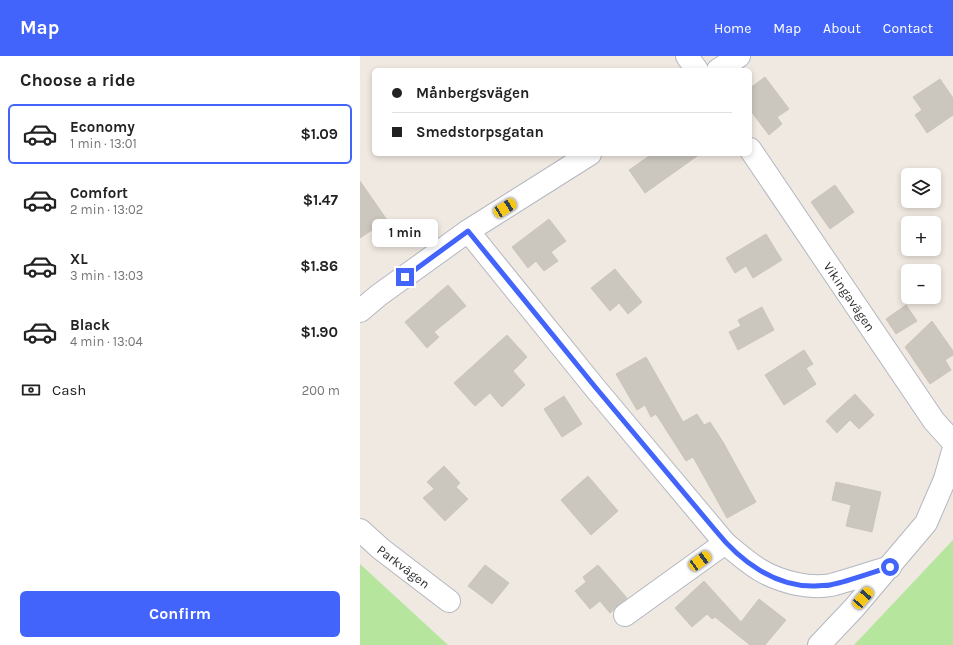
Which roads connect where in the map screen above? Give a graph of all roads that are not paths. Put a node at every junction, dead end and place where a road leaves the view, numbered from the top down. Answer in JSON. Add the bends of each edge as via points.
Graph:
{"nodes":[{"id":1,"x":687,"y":56,"type":"edge"},
{"id":2,"x":739,"y":56,"type":"edge"},
{"id":3,"x":696,"y":68,"type":"edge"},
{"id":4,"x":721,"y":68,"type":"edge"},
{"id":5,"x":752,"y":152,"type":"edge"},
{"id":6,"x":587,"y":156,"type":"edge"},
{"id":7,"x":468,"y":231,"type":"junction"},
{"id":8,"x":361,"y":309,"type":"edge"},
{"id":9,"x":953,"y":442,"type":"edge"},
{"id":10,"x":953,"y":451,"type":"edge"},
{"id":11,"x":360,"y":530,"type":"edge"},
{"id":12,"x":726,"y":543,"type":"junction"},
{"id":13,"x":890,"y":567,"type":"junction"},
{"id":14,"x":449,"y":601,"type":"dead end"},
{"id":15,"x":625,"y":615,"type":"dead end"},
{"id":16,"x":819,"y":645,"type":"edge"}],
"edges":[{"from":1,"to":3,"type":"street"},
{"from":2,"to":4,"type":"street"},
{"from":5,"to":9,"type":"street","name":"Vikingavägen","via":[[934,422]]},
{"from":6,"to":7,"type":"street"},
{"from":7,"to":8,"type":"street"},
{"from":7,"to":12,"type":"street"},
{"from":10,"to":13,"type":"street","via":[[945,479],[926,523]]},
{"from":11,"to":14,"type":"street","name":"Parkvägen"},
{"from":12,"to":13,"type":"street","via":[[769,576],[807,586],[829,585]]},
{"from":12,"to":15,"type":"street"},
{"from":13,"to":16,"type":"street"}]}
